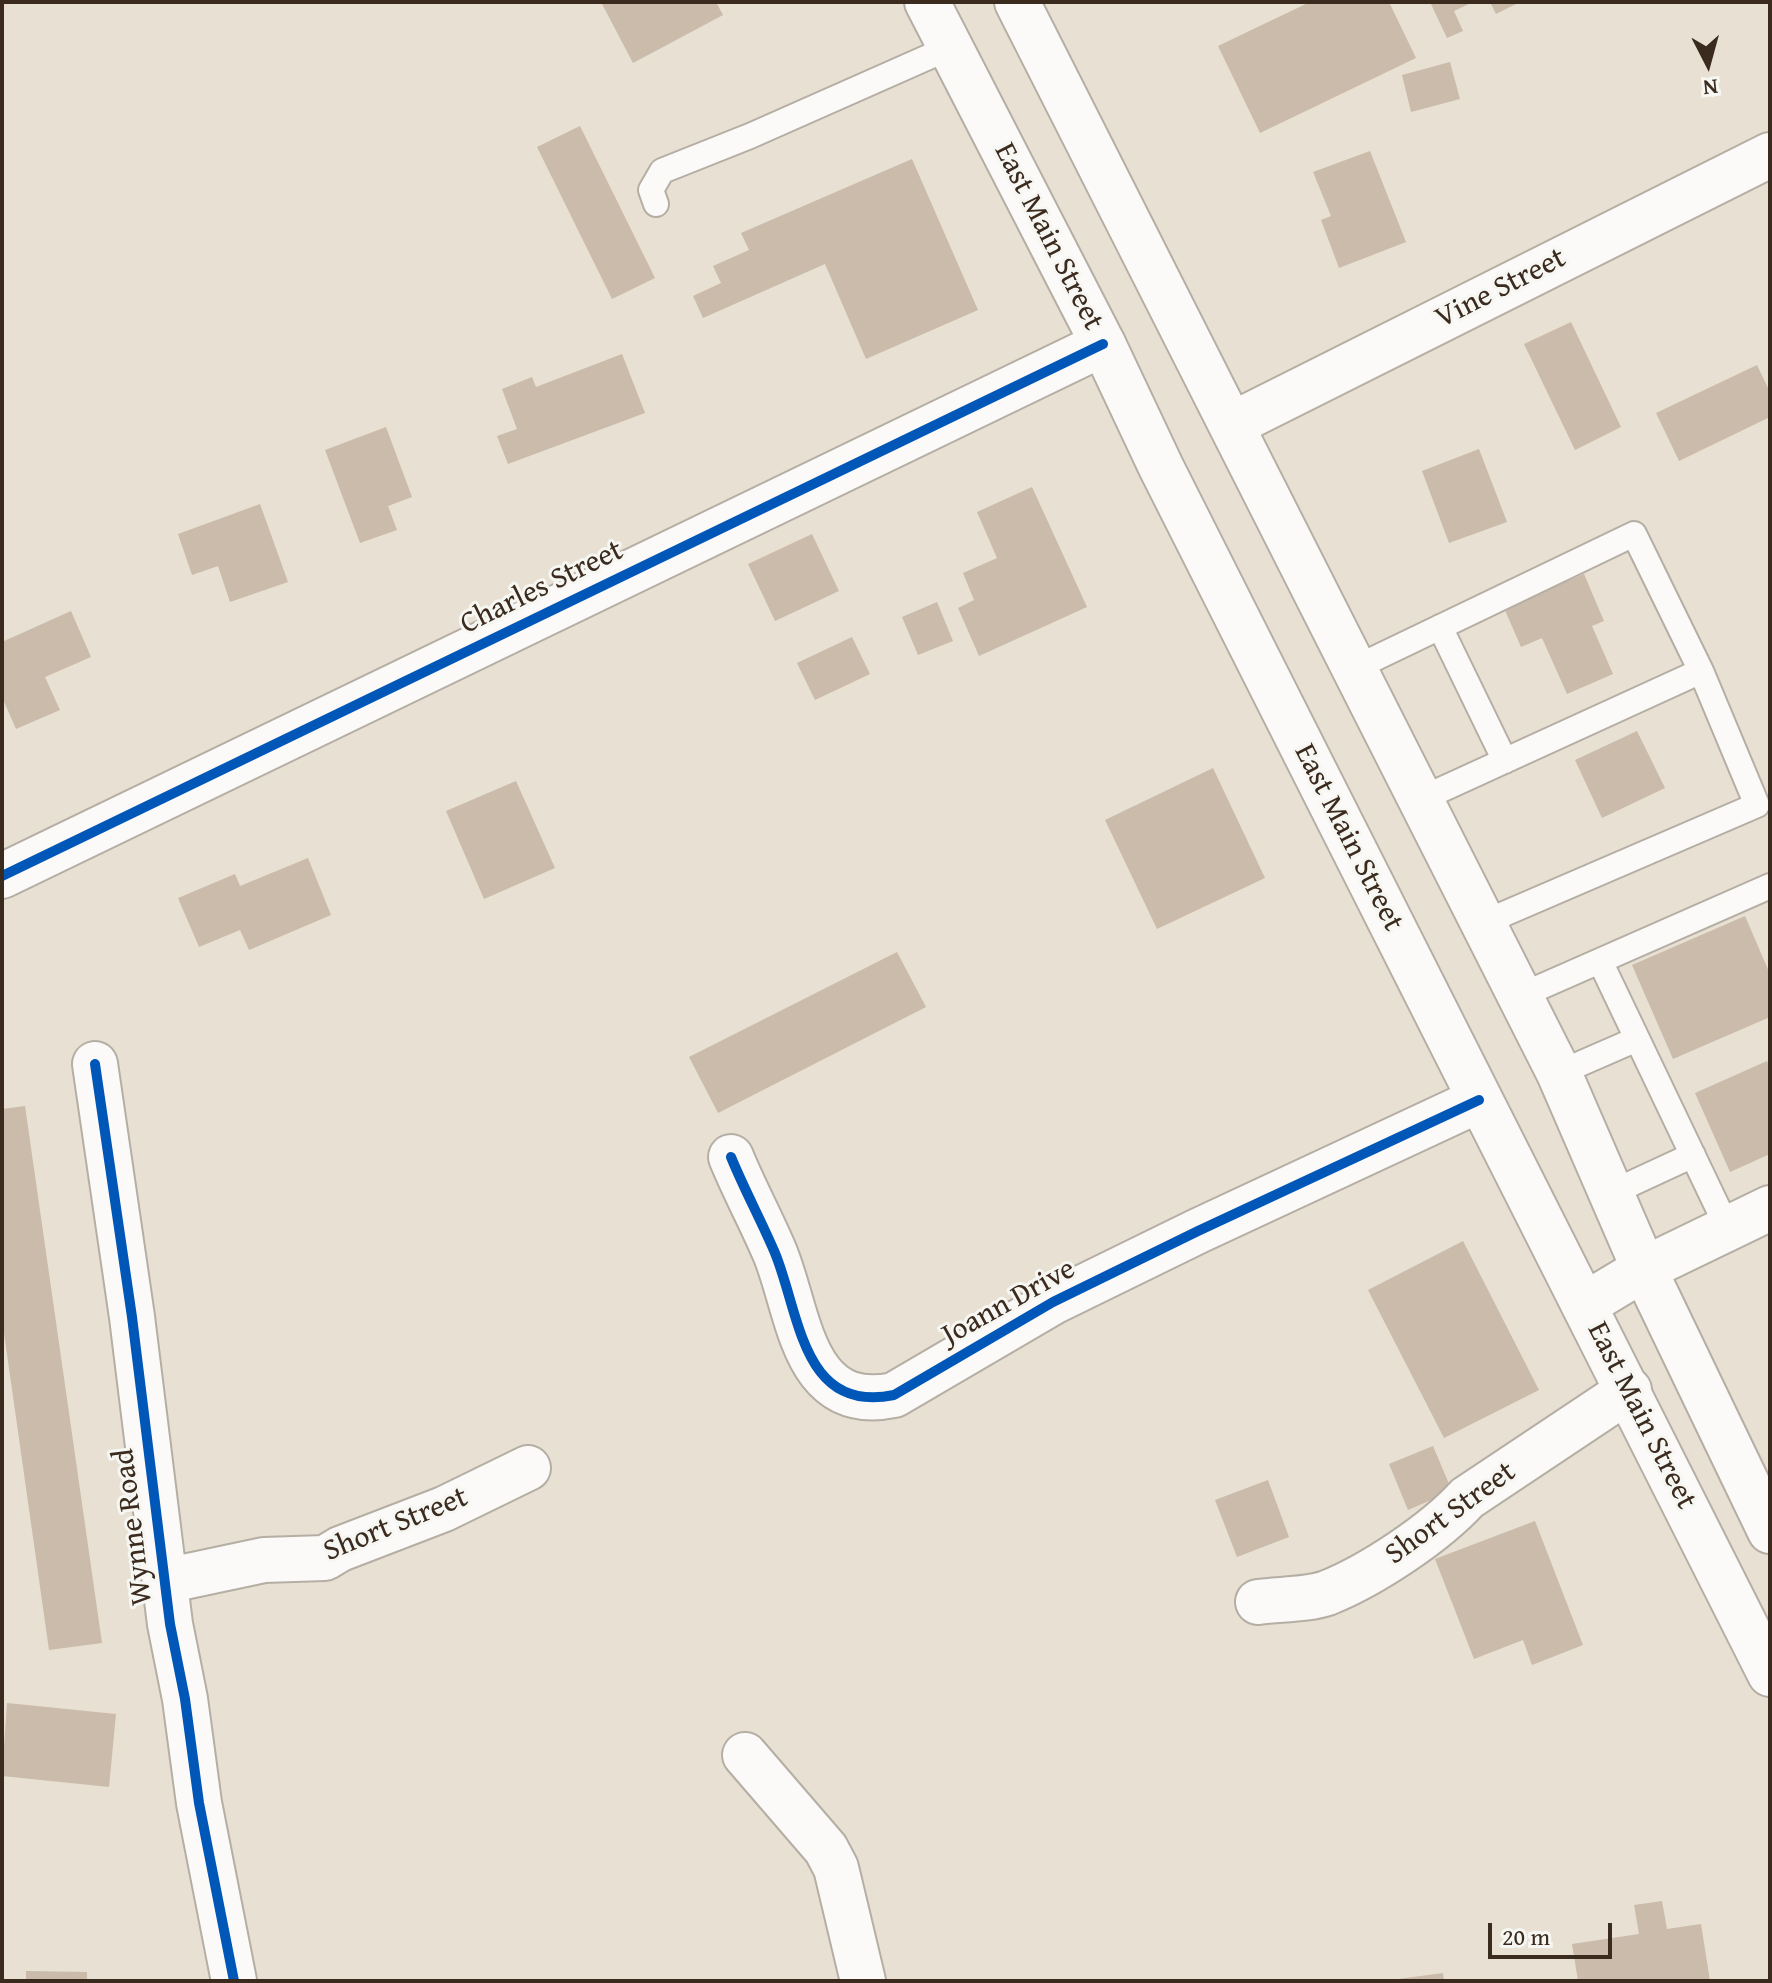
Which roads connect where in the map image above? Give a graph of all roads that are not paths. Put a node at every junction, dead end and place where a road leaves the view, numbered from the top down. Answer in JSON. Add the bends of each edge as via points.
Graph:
{"nodes":[{"id":1,"x":927,"y":2,"type":"edge"},
{"id":2,"x":1017,"y":2,"type":"edge"},
{"id":3,"x":951,"y":47,"type":"junction"},
{"id":4,"x":1770,"y":155,"type":"edge"},
{"id":5,"x":656,"y":204,"type":"dead end"},
{"id":6,"x":1103,"y":344,"type":"junction"},
{"id":7,"x":1233,"y":424,"type":"junction"},
{"id":8,"x":1440,"y":627,"type":"junction"},
{"id":9,"x":1355,"y":668,"type":"junction"},
{"id":10,"x":1701,"y":671,"type":"junction"},
{"id":11,"x":1505,"y":761,"type":"junction"},
{"id":12,"x":1421,"y":799,"type":"junction"},
{"id":13,"x":2,"y":876,"type":"edge"},
{"id":14,"x":1770,"y":886,"type":"edge"},
{"id":15,"x":1483,"y":923,"type":"junction"},
{"id":16,"x":1600,"y":961,"type":"junction"},
{"id":17,"x":1520,"y":996,"type":"junction"},
{"id":18,"x":1637,"y":1039,"type":"junction"},
{"id":19,"x":95,"y":1064,"type":"dead end"},
{"id":20,"x":1559,"y":1073,"type":"junction"},
{"id":21,"x":1479,"y":1100,"type":"junction"},
{"id":22,"x":1693,"y":1155,"type":"junction"},
{"id":23,"x":731,"y":1157,"type":"dead end"},
{"id":24,"x":1611,"y":1193,"type":"junction"},
{"id":25,"x":1770,"y":1208,"type":"edge"},
{"id":26,"x":1728,"y":1229,"type":"junction"},
{"id":27,"x":1644,"y":1269,"type":"junction"},
{"id":28,"x":1584,"y":1305,"type":"junction"},
{"id":29,"x":1629,"y":1390,"type":"junction"},
{"id":30,"x":528,"y":1468,"type":"dead end"},
{"id":31,"x":1770,"y":1531,"type":"edge"},
{"id":32,"x":165,"y":1581,"type":"junction"},
{"id":33,"x":1258,"y":1602,"type":"dead end"},
{"id":34,"x":1770,"y":1674,"type":"edge"},
{"id":35,"x":745,"y":1755,"type":"dead end"},
{"id":36,"x":234,"y":1981,"type":"edge"},
{"id":37,"x":863,"y":1981,"type":"edge"}],
"edges":[{"from":1,"to":3,"type":"street","name":"East Main Street"},
{"from":2,"to":7,"type":"street"},
{"from":3,"to":5,"type":"lane","via":[[662,171],[651,190]]},
{"from":3,"to":6,"type":"street","name":"East Main Street"},
{"from":4,"to":7,"type":"street","name":"Vine Street"},
{"from":6,"to":13,"type":"street","name":"Charles Street"},
{"from":6,"to":21,"type":"street","name":"East Main Street"},
{"from":7,"to":9,"type":"street"},
{"from":8,"to":9,"type":"lane"},
{"from":8,"to":10,"type":"lane","via":[[1634,534]]},
{"from":8,"to":11,"type":"lane"},
{"from":9,"to":12,"type":"street"},
{"from":10,"to":11,"type":"lane"},
{"from":10,"to":15,"type":"lane","via":[[1757,805]]},
{"from":11,"to":12,"type":"lane"},
{"from":12,"to":15,"type":"street"},
{"from":14,"to":16,"type":"lane"},
{"from":15,"to":17,"type":"street"},
{"from":16,"to":17,"type":"lane"},
{"from":16,"to":18,"type":"lane"},
{"from":17,"to":20,"type":"street"},
{"from":18,"to":20,"type":"lane"},
{"from":18,"to":22,"type":"lane"},
{"from":19,"to":32,"type":"street","name":"Wynne Road"},
{"from":20,"to":24,"type":"street"},
{"from":21,"to":23,"type":"street","name":"Joann Drive","via":[[1053,1302],[894,1395],[872,1400],[849,1396],[814,1364],[776,1255]]},
{"from":21,"to":28,"type":"street","name":"East Main Street"},
{"from":22,"to":24,"type":"lane"},
{"from":22,"to":26,"type":"lane"},
{"from":24,"to":27,"type":"street"},
{"from":25,"to":26,"type":"street"},
{"from":26,"to":27,"type":"street"},
{"from":27,"to":28,"type":"street"},
{"from":27,"to":31,"type":"street"},
{"from":28,"to":29,"type":"street","name":"East Main Street"},
{"from":29,"to":33,"type":"street","name":"Short Street","via":[[1467,1498],[1452,1515],[1372,1571],[1324,1594]]},
{"from":29,"to":34,"type":"street","name":"East Main Street"},
{"from":30,"to":32,"type":"street","name":"Short Street","via":[[325,1558],[264,1560]]},
{"from":32,"to":36,"type":"street","name":"Wynne Road","via":[[199,1803]]},
{"from":35,"to":37,"type":"street","via":[[826,1849],[836,1868]]}]}
